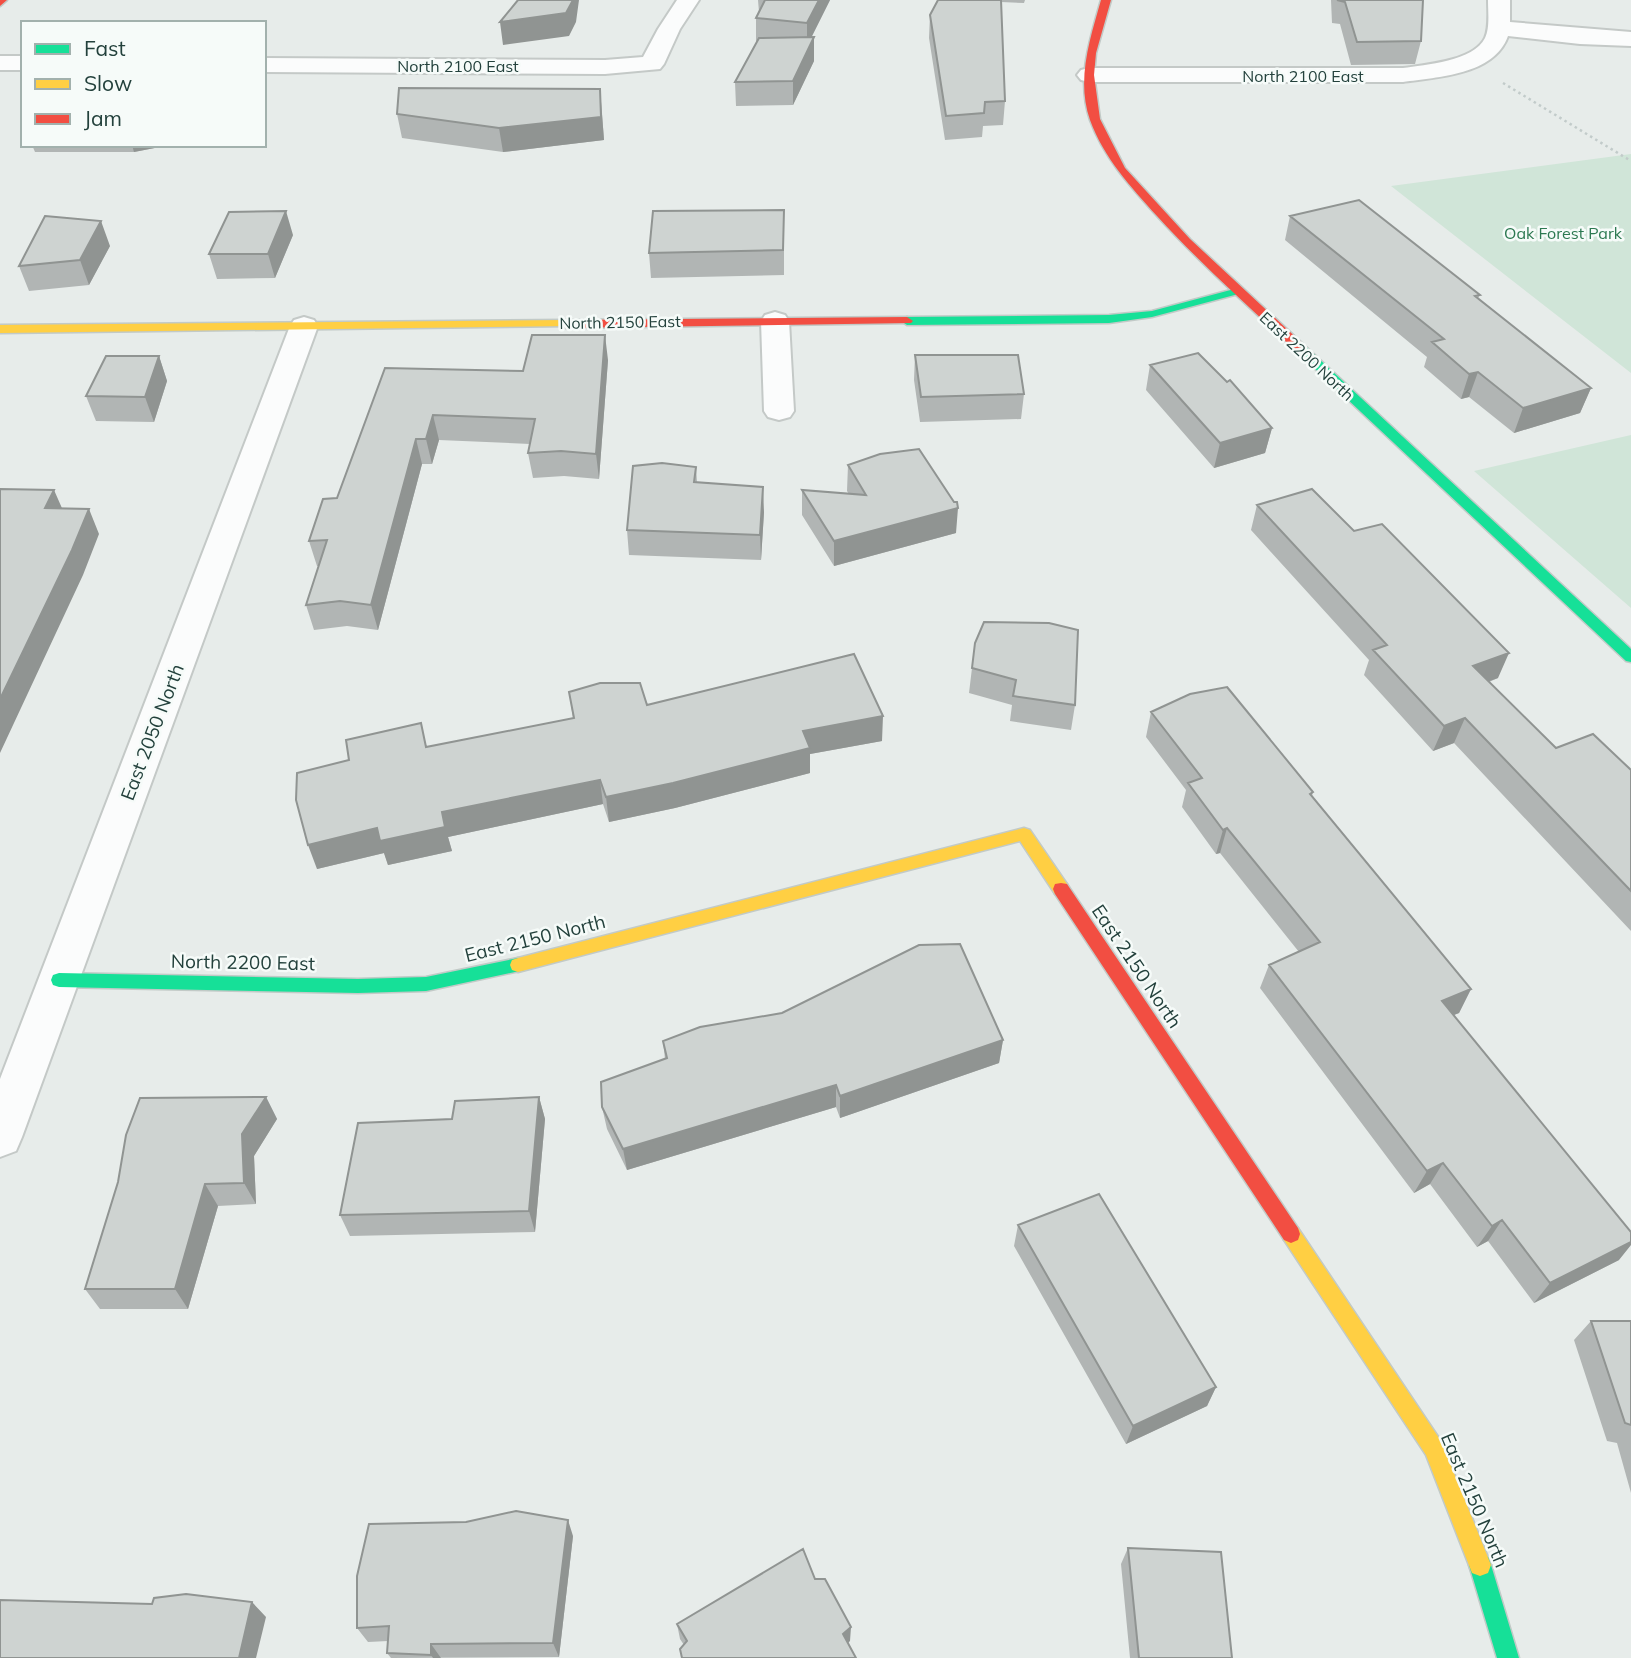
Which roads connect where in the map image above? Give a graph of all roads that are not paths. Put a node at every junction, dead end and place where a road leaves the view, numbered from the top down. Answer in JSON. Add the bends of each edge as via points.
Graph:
{"nodes":[{"id":1,"x":688,"y":0,"type":"edge"},
{"id":2,"x":1106,"y":0,"type":"edge"},
{"id":3,"x":1499,"y":13,"type":"edge"},
{"id":4,"x":1631,"y":39,"type":"edge"},
{"id":5,"x":0,"y":63,"type":"edge"},
{"id":6,"x":21,"y":63,"type":"edge"},
{"id":7,"x":266,"y":65,"type":"edge"},
{"id":8,"x":1089,"y":75,"type":"junction"},
{"id":9,"x":1238,"y":291,"type":"junction"},
{"id":10,"x":775,"y":321,"type":"junction"},
{"id":11,"x":304,"y":326,"type":"junction"},
{"id":12,"x":0,"y":329,"type":"edge"},
{"id":13,"x":779,"y":411,"type":"dead end"},
{"id":14,"x":1631,"y":657,"type":"edge"},
{"id":15,"x":59,"y":980,"type":"junction"},
{"id":16,"x":426,"y":984,"type":"joint"},
{"id":17,"x":0,"y":1138,"type":"edge"},
{"id":18,"x":1508,"y":1658,"type":"edge"}],
"edges":[{"from":1,"to":7,"type":"street","name":"North 2100 East","via":[[652,64]]},
{"from":2,"to":8,"type":"street","name":"East 2200 North"},
{"from":3,"to":4,"type":"street","name":"North 2100 East","via":[[1580,37]]},
{"from":3,"to":8,"type":"street","name":"North 2100 East","via":[[1494,44],[1447,69],[1403,75]]},
{"from":5,"to":6,"type":"street"},
{"from":8,"to":9,"type":"street","name":"East 2200 North","via":[[1095,119],[1120,169]]},
{"from":9,"to":10,"type":"street","name":"North 2150 East","via":[[1152,314],[1109,319]]},
{"from":9,"to":14,"type":"street","name":"East 2200 North"},
{"from":10,"to":11,"type":"street","name":"North 2150 East"},
{"from":10,"to":13,"type":"street"},
{"from":11,"to":12,"type":"street","name":"North 2150 East"},
{"from":11,"to":15,"type":"street","name":"East 2050 North"},
{"from":15,"to":16,"type":"street","name":"North 2200 East"},
{"from":15,"to":17,"type":"street","name":"East 2050 North"},
{"from":16,"to":18,"type":"street","name":"East 2150 North","via":[[517,965],[1024,834],[1434,1448],[1489,1587]]}]}
